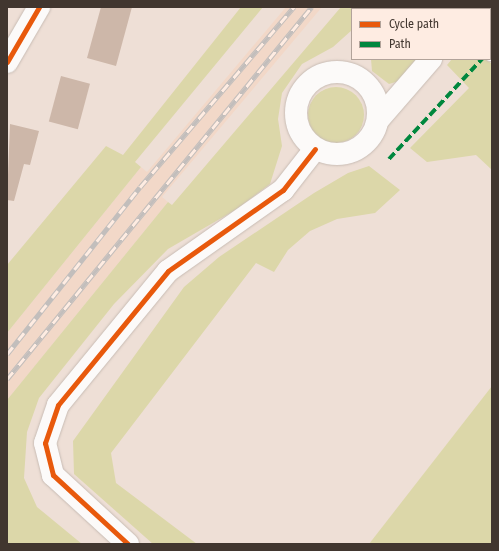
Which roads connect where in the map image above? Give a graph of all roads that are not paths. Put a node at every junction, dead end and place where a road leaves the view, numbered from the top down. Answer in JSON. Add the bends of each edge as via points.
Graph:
{"nodes":[{"id":1,"x":40,"y":7,"type":"edge"},
{"id":2,"x":430,"y":60,"type":"edge"},
{"id":3,"x":7,"y":62,"type":"edge"},
{"id":4,"x":347,"y":65,"type":"edge"},
{"id":5,"x":378,"y":120,"type":"junction"},
{"id":6,"x":315,"y":149,"type":"junction"},
{"id":7,"x":128,"y":544,"type":"edge"}],
"edges":[{"from":1,"to":3,"type":"street"},
{"from":2,"to":5,"type":"street"},
{"from":4,"to":5,"type":"street","via":[[374,94]]},
{"from":4,"to":6,"type":"street","via":[[318,76],[308,84],[298,100],[296,118],[299,130]]},
{"from":5,"to":6,"type":"street","via":[[369,141],[360,149],[337,155]]},
{"from":6,"to":7,"type":"street","via":[[282,190],[168,271],[58,405],[45,443],[53,475]]}]}
